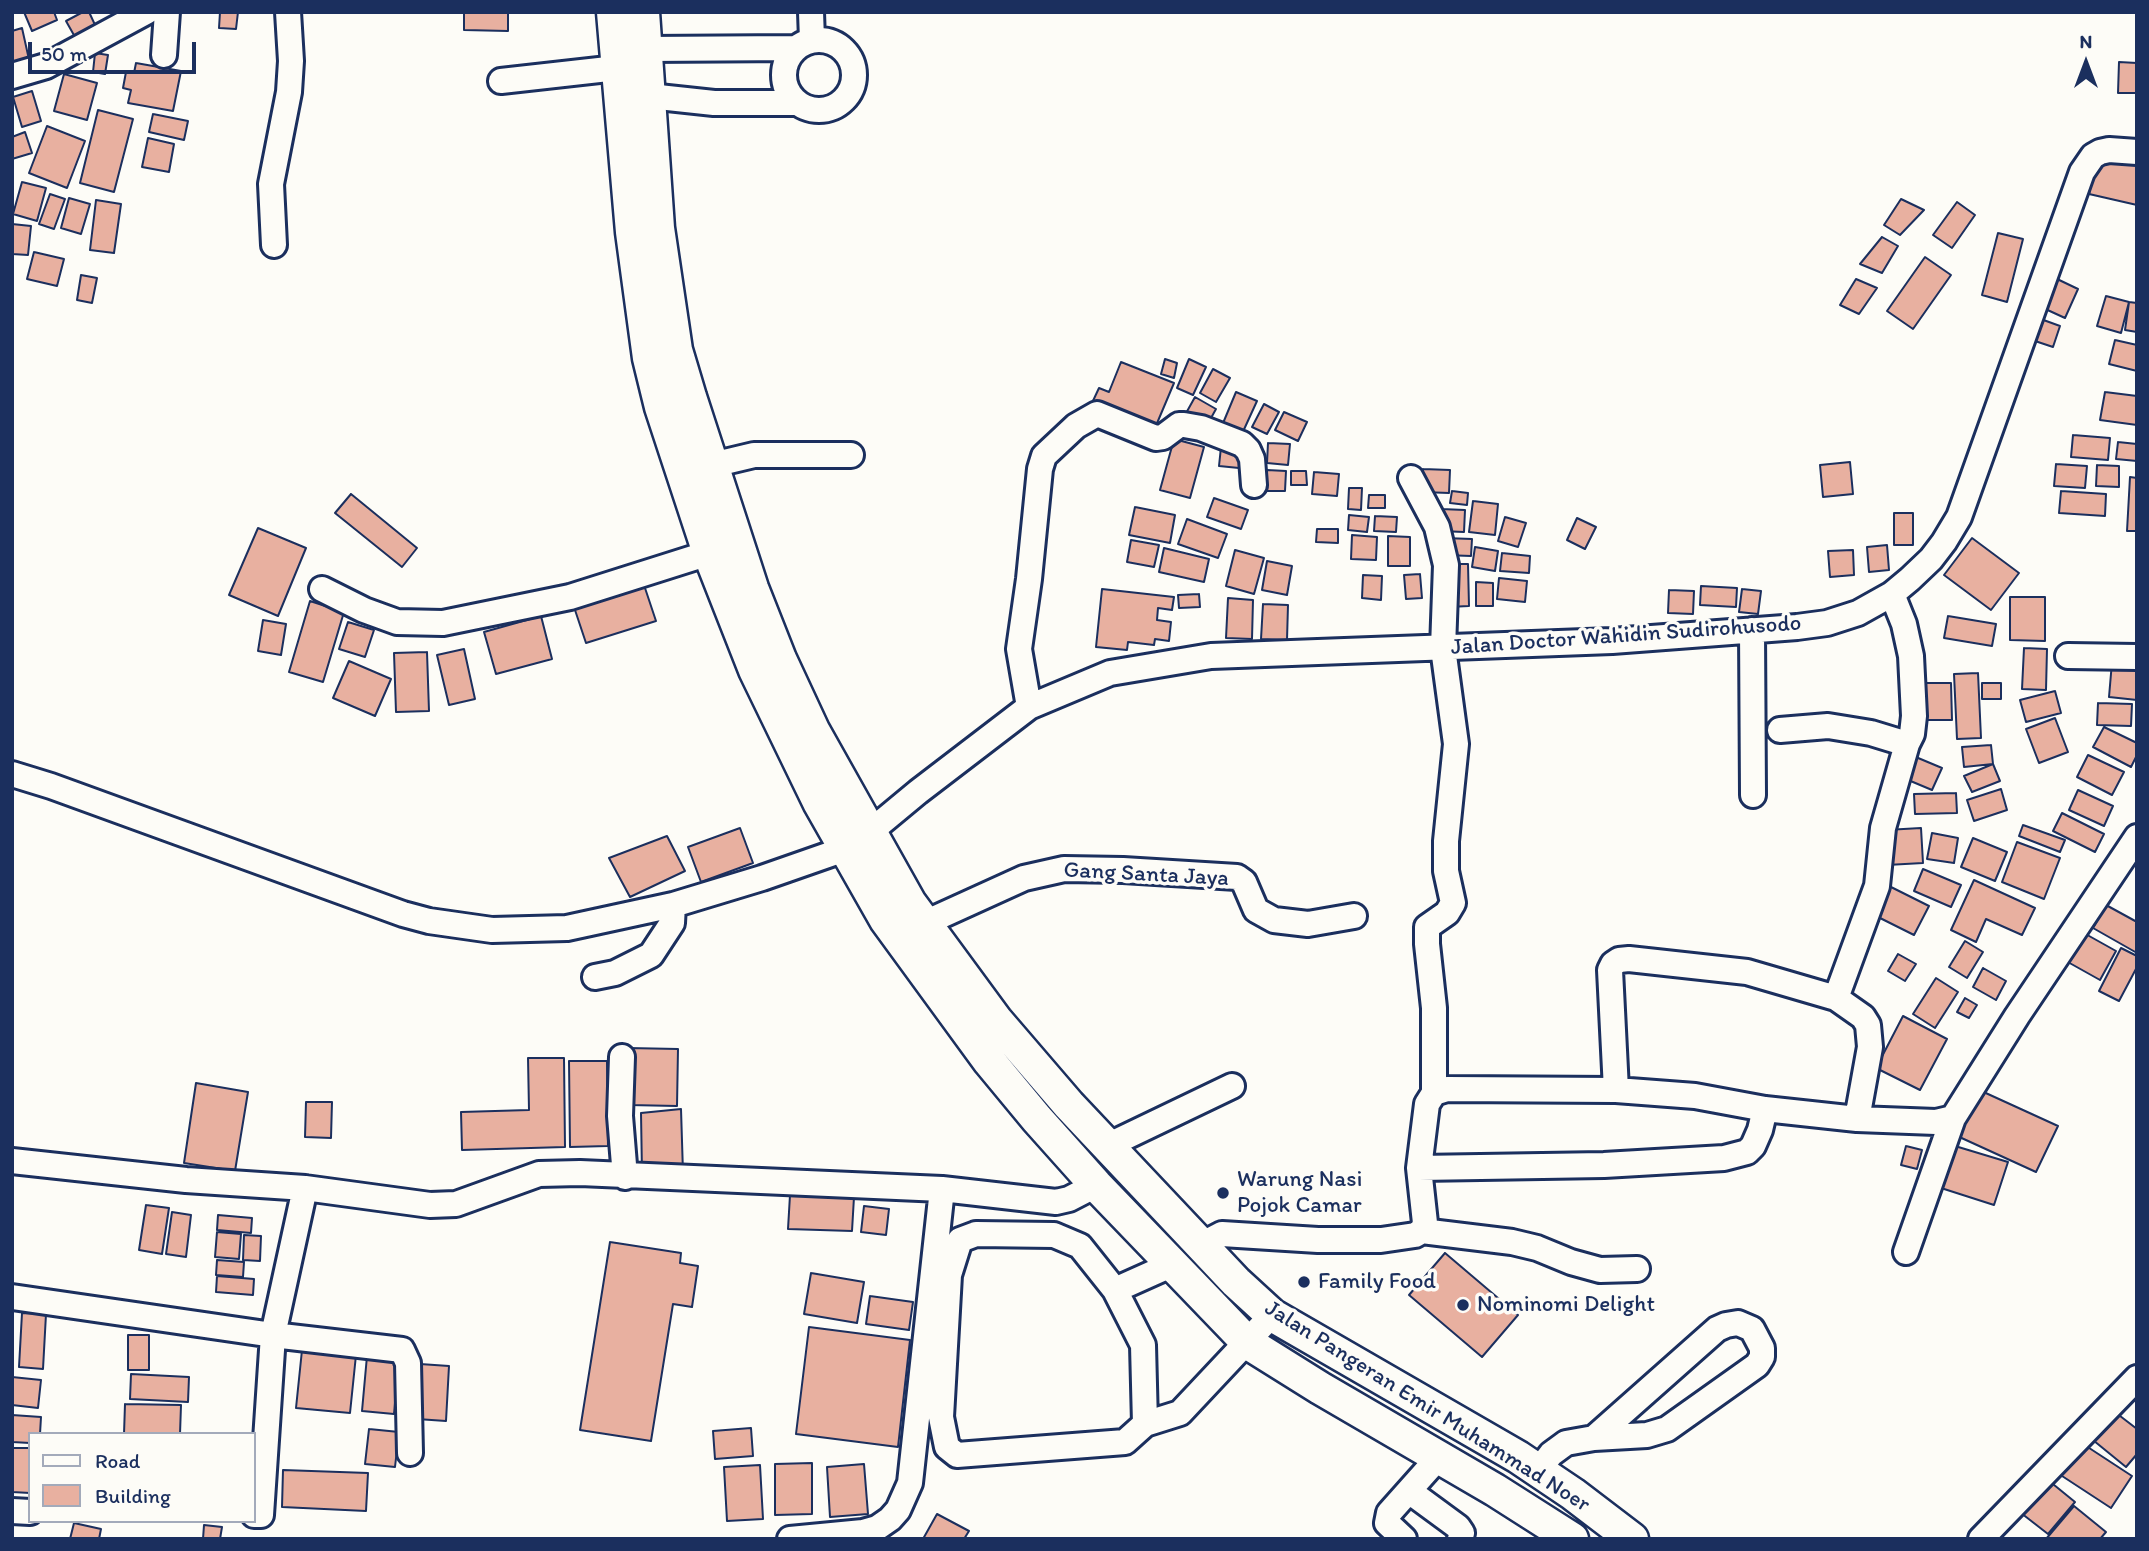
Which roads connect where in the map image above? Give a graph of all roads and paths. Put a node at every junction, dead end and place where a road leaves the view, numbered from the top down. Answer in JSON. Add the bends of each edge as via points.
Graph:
{"nodes":[{"id":1,"x":146,"y":12,"type":"edge"},
{"id":2,"x":167,"y":12,"type":"edge"},
{"id":3,"x":288,"y":12,"type":"edge"},
{"id":4,"x":613,"y":12,"type":"edge"},
{"id":5,"x":643,"y":12,"type":"edge"},
{"id":6,"x":811,"y":12,"type":"edge"},
{"id":7,"x":804,"y":44,"type":"junction"},
{"id":8,"x":647,"y":49,"type":"junction"},
{"id":9,"x":164,"y":55,"type":"dead end"},
{"id":10,"x":12,"y":76,"type":"edge"},
{"id":11,"x":501,"y":81,"type":"dead end"},
{"id":12,"x":628,"y":87,"type":"junction"},
{"id":13,"x":797,"y":103,"type":"junction"},
{"id":14,"x":2137,"y":152,"type":"edge"},
{"id":15,"x":274,"y":245,"type":"dead end"},
{"id":16,"x":675,"y":402,"type":"junction"},
{"id":17,"x":850,"y":455,"type":"dead end"},
{"id":18,"x":712,"y":465,"type":"junction"},
{"id":19,"x":1411,"y":478,"type":"dead end"},
{"id":20,"x":1254,"y":485,"type":"dead end"},
{"id":21,"x":709,"y":552,"type":"junction"},
{"id":22,"x":322,"y":589,"type":"dead end"},
{"id":23,"x":1892,"y":594,"type":"junction"},
{"id":24,"x":1752,"y":630,"type":"junction"},
{"id":25,"x":1443,"y":648,"type":"junction"},
{"id":26,"x":2068,"y":656,"type":"dead end"},
{"id":27,"x":2137,"y":657,"type":"edge"},
{"id":28,"x":768,"y":664,"type":"junction"},
{"id":29,"x":1029,"y":707,"type":"junction"},
{"id":30,"x":1780,"y":730,"type":"dead end"},
{"id":31,"x":1907,"y":744,"type":"junction"},
{"id":32,"x":12,"y":774,"type":"edge"},
{"id":33,"x":1753,"y":795,"type":"dead end"},
{"id":34,"x":871,"y":831,"type":"junction"},
{"id":35,"x":2137,"y":837,"type":"edge"},
{"id":36,"x":845,"y":849,"type":"junction"},
{"id":37,"x":673,"y":905,"type":"junction"},
{"id":38,"x":907,"y":915,"type":"junction"},
{"id":39,"x":1354,"y":916,"type":"dead end"},
{"id":40,"x":595,"y":977,"type":"dead end"},
{"id":41,"x":1836,"y":998,"type":"junction"},
{"id":42,"x":622,"y":1057,"type":"dead end"},
{"id":43,"x":1232,"y":1086,"type":"dead end"},
{"id":44,"x":1616,"y":1090,"type":"junction"},
{"id":45,"x":1434,"y":1093,"type":"junction"},
{"id":46,"x":1765,"y":1109,"type":"junction"},
{"id":47,"x":1082,"y":1118,"type":"junction"},
{"id":48,"x":1953,"y":1118,"type":"junction"},
{"id":49,"x":1857,"y":1119,"type":"junction"},
{"id":50,"x":1055,"y":1139,"type":"junction"},
{"id":51,"x":1107,"y":1146,"type":"junction"},
{"id":52,"x":12,"y":1161,"type":"edge"},
{"id":53,"x":1419,"y":1168,"type":"junction"},
{"id":54,"x":625,"y":1177,"type":"junction"},
{"id":55,"x":1096,"y":1185,"type":"junction"},
{"id":56,"x":305,"y":1188,"type":"junction"},
{"id":57,"x":942,"y":1189,"type":"junction"},
{"id":58,"x":1422,"y":1231,"type":"junction"},
{"id":59,"x":1201,"y":1245,"type":"junction"},
{"id":60,"x":1906,"y":1252,"type":"dead end"},
{"id":61,"x":1172,"y":1265,"type":"junction"},
{"id":62,"x":1637,"y":1269,"type":"dead end"},
{"id":63,"x":1115,"y":1290,"type":"junction"},
{"id":64,"x":12,"y":1297,"type":"edge"},
{"id":65,"x":1272,"y":1315,"type":"junction"},
{"id":66,"x":273,"y":1335,"type":"junction"},
{"id":67,"x":1248,"y":1343,"type":"junction"},
{"id":68,"x":2137,"y":1378,"type":"edge"},
{"id":69,"x":1145,"y":1424,"type":"junction"},
{"id":70,"x":1594,"y":1438,"type":"junction"},
{"id":71,"x":410,"y":1453,"type":"dead end"},
{"id":72,"x":1438,"y":1458,"type":"junction"},
{"id":73,"x":1528,"y":1464,"type":"junction"},
{"id":74,"x":1495,"y":1490,"type":"junction"},
{"id":75,"x":1409,"y":1491,"type":"junction"},
{"id":76,"x":258,"y":1523,"type":"edge"},
{"id":77,"x":790,"y":1539,"type":"edge"},
{"id":78,"x":1404,"y":1539,"type":"edge"},
{"id":79,"x":1460,"y":1539,"type":"edge"},
{"id":80,"x":1572,"y":1539,"type":"edge"},
{"id":81,"x":1632,"y":1539,"type":"edge"},
{"id":82,"x":1981,"y":1539,"type":"edge"}],
"edges":[{"from":1,"to":10,"type":"street","via":[[46,66]]},
{"from":2,"to":9,"type":"street"},
{"from":3,"to":15,"type":"street","via":[[289,92],[271,184]]},
{"from":4,"to":12,"type":"main road","name":"Jalan Pangeran Emir Muhammad Noer"},
{"from":5,"to":8,"type":"main road","name":"Jalan Pangeran Emir Muhammad Noer"},
{"from":6,"to":7,"type":"street"},
{"from":7,"to":8,"type":"street"},
{"from":7,"to":13,"type":"street","via":[[786,61],[784,76],[787,91]]},
{"from":7,"to":13,"type":"street","via":[[833,41],[848,54],[855,73],[850,92],[836,106],[816,110]]},
{"from":8,"to":12,"type":"main road","name":"Jalan Pangeran Emir Muhammad Noer"},
{"from":11,"to":12,"type":"street"},
{"from":12,"to":13,"type":"street","via":[[714,103]]},
{"from":12,"to":16,"type":"main road","name":"Jalan Pangeran Emir Muhammad Noer","via":[[655,307],[649,358]]},
{"from":14,"to":23,"type":"street","name":"Jalan Doctor Wahidin Sudirohusodo","via":[[2100,152],[2082,172],[1959,517],[1931,559]]},
{"from":16,"to":18,"type":"main road","name":"Jalan Pangeran Emir Muhammad Noer"},
{"from":16,"to":21,"type":"main road","name":"Jalan Pangeran Emir Muhammad Noer"},
{"from":17,"to":18,"type":"street","via":[[754,455]]},
{"from":18,"to":28,"type":"main road","name":"Jalan Pangeran Emir Muhammad Noer","via":[[751,588]]},
{"from":19,"to":25,"type":"street","via":[[1437,527],[1446,565]]},
{"from":20,"to":29,"type":"street","via":[[1252,459],[1242,444],[1184,425],[1156,438],[1097,414],[1076,426],[1044,456],[1019,649]]},
{"from":21,"to":22,"type":"street","via":[[570,597],[443,623],[397,621]]},
{"from":21,"to":28,"type":"main road","name":"Jalan Pangeran Emir Muhammad Noer"},
{"from":23,"to":24,"type":"street","name":"Jalan Doctor Wahidin Sudirohusodo","via":[[1827,623]]},
{"from":23,"to":31,"type":"street","via":[[1911,656],[1914,716]]},
{"from":24,"to":25,"type":"street","name":"Jalan Doctor Wahidin Sudirohusodo"},
{"from":24,"to":33,"type":"street"},
{"from":25,"to":29,"type":"street","name":"Jalan Doctor Wahidin Sudirohusodo","via":[[1211,656],[1110,673]]},
{"from":25,"to":45,"type":"street","via":[[1456,744],[1446,841],[1446,871],[1453,898],[1447,913],[1427,927],[1434,1008]]},
{"from":26,"to":27,"type":"street"},
{"from":28,"to":34,"type":"main road","name":"Jalan Pangeran Emir Muhammad Noer","via":[[813,730]]},
{"from":28,"to":36,"type":"main road","name":"Jalan Pangeran Emir Muhammad Noer","via":[[819,802]]},
{"from":29,"to":34,"type":"street","name":"Jalan Doctor Wahidin Sudirohusodo"},
{"from":30,"to":31,"type":"street","via":[[1828,726]]},
{"from":31,"to":41,"type":"street","via":[[1883,828],[1877,886]]},
{"from":32,"to":37,"type":"street","via":[[429,921],[492,930],[567,928]]},
{"from":34,"to":38,"type":"main road","name":"Jalan Pangeran Emir Muhammad Noer"},
{"from":35,"to":48,"type":"street"},
{"from":36,"to":37,"type":"street"},
{"from":36,"to":38,"type":"main road","name":"Jalan Pangeran Emir Muhammad Noer"},
{"from":37,"to":40,"type":"street","via":[[672,923],[651,956]]},
{"from":38,"to":39,"type":"street","name":"Gang Santa Jaya","via":[[1064,869],[1237,877],[1244,882],[1256,910],[1274,920],[1308,924]]},
{"from":38,"to":47,"type":"main road","name":"Jalan Pangeran Emir Muhammad Noer"},
{"from":38,"to":50,"type":"main road","name":"Jalan Pangeran Emir Muhammad Noer","via":[[989,1061]]},
{"from":41,"to":44,"type":"street","via":[[1747,972],[1619,960],[1610,970]]},
{"from":41,"to":49,"type":"street","via":[[1863,1017],[1870,1034]]},
{"from":42,"to":54,"type":"street"},
{"from":43,"to":51,"type":"street"},
{"from":44,"to":45,"type":"street","via":[[1447,1089]]},
{"from":44,"to":46,"type":"street","via":[[1695,1096]]},
{"from":45,"to":53,"type":"street","via":[[1427,1104]]},
{"from":46,"to":49,"type":"street"},
{"from":46,"to":53,"type":"street","via":[[1753,1146],[1724,1157],[1604,1165]]},
{"from":47,"to":50,"type":"main road"},
{"from":47,"to":51,"type":"main road","name":"Jalan Pangeran Emir Muhammad Noer"},
{"from":48,"to":49,"type":"street","via":[[1936,1122]]},
{"from":48,"to":60,"type":"street"},
{"from":50,"to":55,"type":"main road","name":"Jalan Pangeran Emir Muhammad Noer"},
{"from":51,"to":59,"type":"main road","name":"Jalan Pangeran Emir Muhammad Noer"},
{"from":52,"to":56,"type":"street"},
{"from":53,"to":58,"type":"street","via":[[1425,1210]]},
{"from":54,"to":56,"type":"street","via":[[539,1174],[456,1205],[398,1203]]},
{"from":54,"to":57,"type":"street"},
{"from":55,"to":57,"type":"street","via":[[1056,1202]]},
{"from":55,"to":61,"type":"main road","name":"Jalan Pangeran Emir Muhammad Noer"},
{"from":56,"to":66,"type":"street"},
{"from":57,"to":77,"type":"street","via":[[910,1483],[898,1510],[877,1528]]},
{"from":58,"to":59,"type":"street","via":[[1381,1240],[1222,1234]]},
{"from":58,"to":62,"type":"street","via":[[1512,1242],[1600,1270]]},
{"from":59,"to":65,"type":"main road","name":"Jalan Pangeran Emir Muhammad Noer"},
{"from":61,"to":63,"type":"street"},
{"from":61,"to":67,"type":"main road","name":"Jalan Pangeran Emir Muhammad Noer"},
{"from":63,"to":69,"type":"street","via":[[1143,1345]]},
{"from":63,"to":69,"type":"street","via":[[1080,1246],[1054,1235],[976,1234],[960,1240],[948,1288],[941,1417],[947,1447],[957,1455],[1094,1446],[1125,1442]]},
{"from":64,"to":66,"type":"street"},
{"from":65,"to":67,"type":"street"},
{"from":65,"to":73,"type":"main road","name":"Jalan Pangeran Emir Muhammad Noer"},
{"from":66,"to":71,"type":"street","via":[[401,1350],[408,1363]]},
{"from":66,"to":76,"type":"street"},
{"from":67,"to":69,"type":"street","via":[[1180,1413]]},
{"from":67,"to":72,"type":"main road","name":"Jalan Pangeran Emir Muhammad Noer"},
{"from":68,"to":82,"type":"street"},
{"from":70,"to":70,"type":"street","via":[[1647,1435],[1667,1429],[1758,1365],[1762,1348],[1752,1329],[1738,1323],[1717,1329]]},
{"from":70,"to":73,"type":"street","via":[[1560,1446]]},
{"from":72,"to":74,"type":"main road","name":"Jalan Pangeran Emir Muhammad Noer"},
{"from":72,"to":75,"type":"street"},
{"from":73,"to":74,"type":"main road"},
{"from":73,"to":81,"type":"main road","name":"Jalan Pangeran Emir Muhammad Noer"},
{"from":74,"to":80,"type":"main road","name":"Jalan Pangeran Emir Muhammad Noer"},
{"from":75,"to":78,"type":"street","via":[[1389,1513],[1387,1523]]},
{"from":75,"to":79,"type":"street","via":[[1458,1527]]}]}
